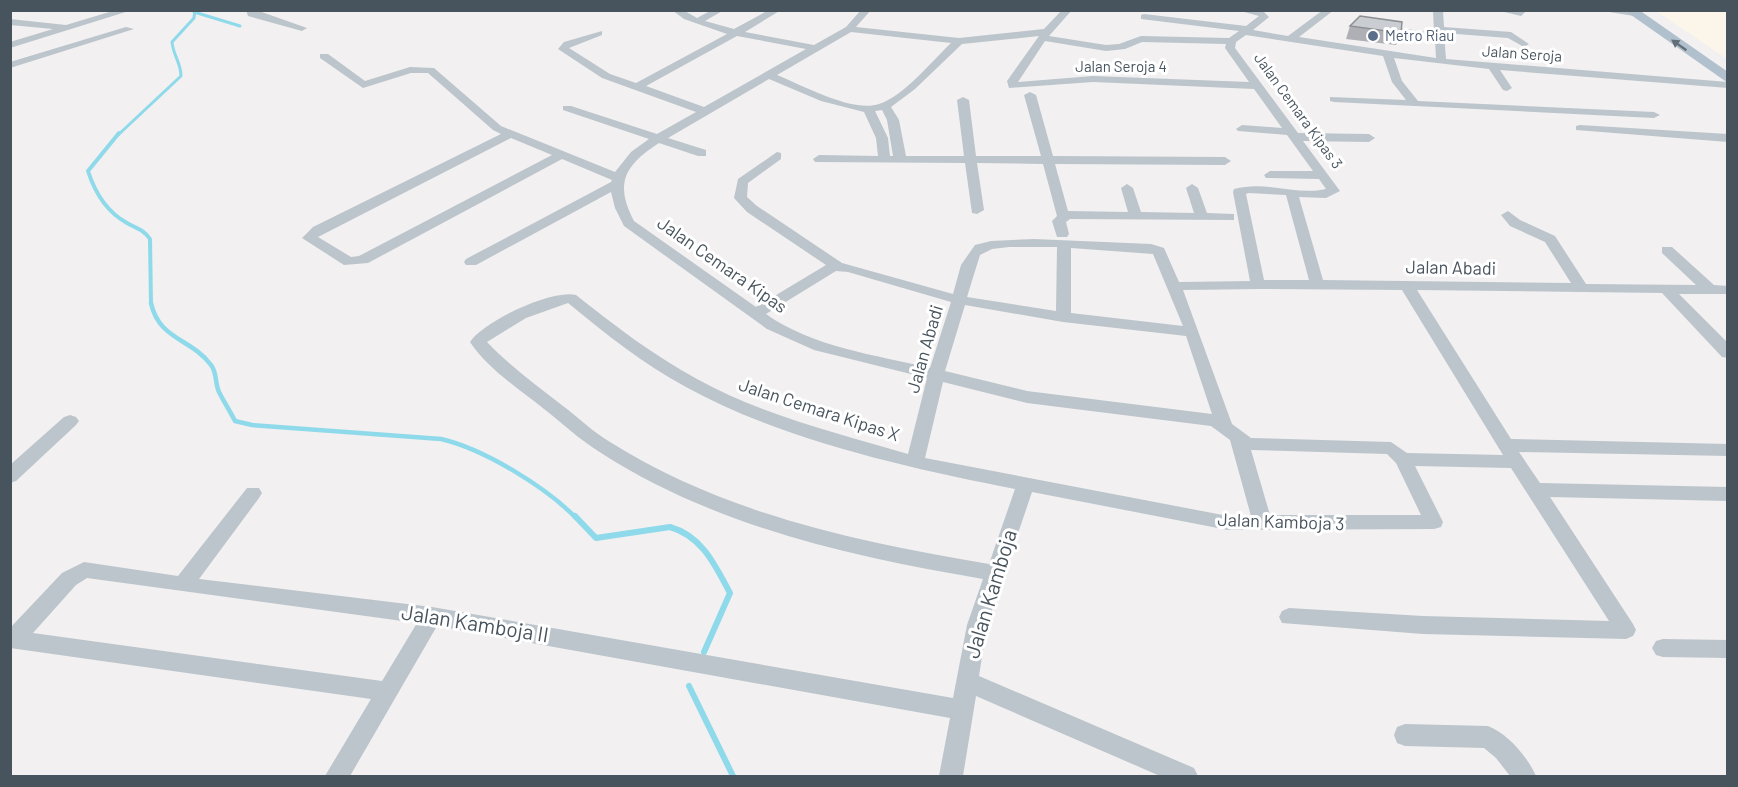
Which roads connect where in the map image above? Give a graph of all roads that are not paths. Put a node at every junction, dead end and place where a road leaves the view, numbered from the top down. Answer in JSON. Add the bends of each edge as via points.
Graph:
{"nodes":[{"id":1,"x":128,"y":10,"type":"edge"},
{"id":2,"x":251,"y":10,"type":"edge"},
{"id":3,"x":676,"y":10,"type":"edge"},
{"id":4,"x":720,"y":10,"type":"edge"},
{"id":5,"x":777,"y":10,"type":"edge"},
{"id":6,"x":867,"y":10,"type":"edge"},
{"id":7,"x":1068,"y":10,"type":"edge"},
{"id":8,"x":1241,"y":10,"type":"edge"},
{"id":9,"x":1330,"y":10,"type":"edge"},
{"id":10,"x":1438,"y":10,"type":"edge"},
{"id":11,"x":1500,"y":10,"type":"edge"},
{"id":12,"x":1522,"y":10,"type":"edge"},
{"id":13,"x":1601,"y":10,"type":"edge"},
{"id":14,"x":1653,"y":10,"type":"edge"},
{"id":15,"x":1632,"y":12,"type":"edge"},
{"id":16,"x":1144,"y":17,"type":"dead end"},
{"id":17,"x":698,"y":21,"type":"junction"},
{"id":18,"x":10,"y":22,"type":"edge"},
{"id":19,"x":72,"y":27,"type":"junction"},
{"id":20,"x":302,"y":28,"type":"dead end"},
{"id":21,"x":1379,"y":28,"type":"edge"},
{"id":22,"x":129,"y":29,"type":"dead end"},
{"id":23,"x":849,"y":29,"type":"junction"},
{"id":24,"x":737,"y":31,"type":"junction"},
{"id":25,"x":1247,"y":31,"type":"junction"},
{"id":26,"x":598,"y":33,"type":"dead end"},
{"id":27,"x":1440,"y":34,"type":"junction"},
{"id":28,"x":1045,"y":35,"type":"junction"},
{"id":29,"x":1290,"y":39,"type":"junction"},
{"id":30,"x":959,"y":41,"type":"junction"},
{"id":31,"x":1231,"y":41,"type":"junction"},
{"id":32,"x":1524,"y":44,"type":"dead end"},
{"id":33,"x":10,"y":45,"type":"edge"},
{"id":34,"x":814,"y":48,"type":"junction"},
{"id":35,"x":1709,"y":49,"type":"dead end"},
{"id":36,"x":1388,"y":54,"type":"junction"},
{"id":37,"x":324,"y":56,"type":"dead end"},
{"id":38,"x":1441,"y":62,"type":"junction"},
{"id":39,"x":10,"y":65,"type":"edge"},
{"id":40,"x":1492,"y":66,"type":"junction"},
{"id":41,"x":768,"y":75,"type":"junction"},
{"id":42,"x":1728,"y":78,"type":"edge"},
{"id":43,"x":1728,"y":85,"type":"edge"},
{"id":44,"x":1259,"y":86,"type":"junction"},
{"id":45,"x":637,"y":87,"type":"junction"},
{"id":46,"x":1506,"y":87,"type":"dead end"},
{"id":47,"x":1030,"y":95,"type":"dead end"},
{"id":48,"x":1334,"y":99,"type":"dead end"},
{"id":49,"x":963,"y":100,"type":"dead end"},
{"id":50,"x":1415,"y":104,"type":"junction"},
{"id":51,"x":885,"y":106,"type":"junction"},
{"id":52,"x":567,"y":108,"type":"dead end"},
{"id":53,"x":869,"y":109,"type":"junction"},
{"id":54,"x":705,"y":111,"type":"junction"},
{"id":55,"x":1654,"y":115,"type":"dead end"},
{"id":56,"x":895,"y":128,"type":"junction"},
{"id":57,"x":1580,"y":128,"type":"dead end"},
{"id":58,"x":878,"y":129,"type":"junction"},
{"id":59,"x":1242,"y":129,"type":"dead end"},
{"id":60,"x":509,"y":134,"type":"junction"},
{"id":61,"x":1294,"y":134,"type":"junction"},
{"id":62,"x":1369,"y":138,"type":"dead end"},
{"id":63,"x":1728,"y":138,"type":"edge"},
{"id":64,"x":655,"y":140,"type":"junction"},
{"id":65,"x":883,"y":145,"type":"junction"},
{"id":66,"x":898,"y":145,"type":"junction"},
{"id":67,"x":702,"y":153,"type":"dead end"},
{"id":68,"x":561,"y":155,"type":"junction"},
{"id":69,"x":777,"y":156,"type":"dead end"},
{"id":70,"x":819,"y":159,"type":"dead end"},
{"id":71,"x":884,"y":159,"type":"junction"},
{"id":72,"x":900,"y":159,"type":"junction"},
{"id":73,"x":970,"y":160,"type":"junction"},
{"id":74,"x":1048,"y":160,"type":"junction"},
{"id":75,"x":1225,"y":161,"type":"dead end"},
{"id":76,"x":1270,"y":175,"type":"dead end"},
{"id":77,"x":1324,"y":175,"type":"junction"},
{"id":78,"x":616,"y":181,"type":"junction"},
{"id":79,"x":1127,"y":188,"type":"dead end"},
{"id":80,"x":1192,"y":188,"type":"dead end"},
{"id":81,"x":1291,"y":192,"type":"junction"},
{"id":82,"x":977,"y":210,"type":"dead end"},
{"id":83,"x":1508,"y":215,"type":"dead end"},
{"id":84,"x":1063,"y":216,"type":"junction"},
{"id":85,"x":1136,"y":216,"type":"junction"},
{"id":86,"x":1202,"y":216,"type":"junction"},
{"id":87,"x":1229,"y":217,"type":"dead end"},
{"id":88,"x":1063,"y":239,"type":"junction"},
{"id":89,"x":1667,"y":250,"type":"dead end"},
{"id":90,"x":471,"y":262,"type":"dead end"},
{"id":91,"x":838,"y":267,"type":"junction"},
{"id":92,"x":1317,"y":284,"type":"junction"},
{"id":93,"x":1258,"y":285,"type":"junction"},
{"id":94,"x":1173,"y":286,"type":"junction"},
{"id":95,"x":1408,"y":287,"type":"junction"},
{"id":96,"x":1582,"y":289,"type":"junction"},
{"id":97,"x":1667,"y":290,"type":"junction"},
{"id":98,"x":1710,"y":290,"type":"junction"},
{"id":99,"x":1728,"y":290,"type":"edge"},
{"id":100,"x":959,"y":300,"type":"junction"},
{"id":101,"x":756,"y":314,"type":"junction"},
{"id":102,"x":1063,"y":317,"type":"junction"},
{"id":103,"x":1192,"y":332,"type":"junction"},
{"id":104,"x":1728,"y":353,"type":"edge"},
{"id":105,"x":936,"y":376,"type":"junction"},
{"id":106,"x":70,"y":421,"type":"dead end"},
{"id":107,"x":1224,"y":424,"type":"junction"},
{"id":108,"x":1238,"y":437,"type":"junction"},
{"id":109,"x":1505,"y":445,"type":"junction"},
{"id":110,"x":1728,"y":450,"type":"edge"},
{"id":111,"x":1403,"y":459,"type":"junction"},
{"id":112,"x":915,"y":462,"type":"junction"},
{"id":113,"x":1516,"y":462,"type":"junction"},
{"id":114,"x":10,"y":476,"type":"edge"},
{"id":115,"x":1026,"y":484,"type":"junction"},
{"id":116,"x":1534,"y":490,"type":"junction"},
{"id":117,"x":253,"y":494,"type":"dead end"},
{"id":118,"x":1728,"y":494,"type":"edge"},
{"id":119,"x":1263,"y":524,"type":"junction"},
{"id":120,"x":996,"y":573,"type":"junction"},
{"id":121,"x":183,"y":585,"type":"junction"},
{"id":122,"x":432,"y":616,"type":"junction"},
{"id":123,"x":1289,"y":617,"type":"dead end"},
{"id":124,"x":12,"y":639,"type":"edge"},
{"id":125,"x":1663,"y":648,"type":"dead end"},
{"id":126,"x":1728,"y":649,"type":"edge"},
{"id":127,"x":966,"y":681,"type":"junction"},
{"id":128,"x":386,"y":691,"type":"junction"},
{"id":129,"x":961,"y":710,"type":"junction"},
{"id":130,"x":1405,"y":735,"type":"dead end"},
{"id":131,"x":337,"y":777,"type":"edge"},
{"id":132,"x":951,"y":777,"type":"edge"},
{"id":133,"x":1186,"y":777,"type":"edge"},
{"id":134,"x":1524,"y":777,"type":"edge"}],
"edges":[{"from":1,"to":19,"type":"street"},
{"from":2,"to":20,"type":"street","via":[[251,15]]},
{"from":3,"to":17,"type":"street"},
{"from":4,"to":17,"type":"street"},
{"from":5,"to":24,"type":"street"},
{"from":6,"to":23,"type":"street"},
{"from":7,"to":28,"type":"street"},
{"from":8,"to":25,"type":"street","name":"Jalan Cemara Kipas 3","via":[[1264,16]]},
{"from":9,"to":29,"type":"street"},
{"from":10,"to":27,"type":"street"},
{"from":11,"to":12,"type":"street","via":[[1516,14]]},
{"from":13,"to":15,"type":"street"},
{"from":14,"to":35,"type":"main road"},
{"from":42,"to":15,"type":"main road","one_way":true},
{"from":16,"to":25,"type":"street","name":"Jalan Seroja"},
{"from":17,"to":24,"type":"street"},
{"from":18,"to":19,"type":"street"},
{"from":19,"to":33,"type":"street"},
{"from":21,"to":27,"type":"street"},
{"from":22,"to":39,"type":"street"},
{"from":23,"to":30,"type":"street"},
{"from":23,"to":34,"type":"street"},
{"from":24,"to":34,"type":"street"},
{"from":24,"to":45,"type":"street"},
{"from":25,"to":29,"type":"street","name":"Jalan Seroja"},
{"from":25,"to":31,"type":"street","name":"Jalan Cemara Kipas 3"},
{"from":26,"to":45,"type":"street","via":[[563,49],[598,72]]},
{"from":27,"to":32,"type":"street","via":[[1510,35]]},
{"from":27,"to":38,"type":"street"},
{"from":28,"to":30,"type":"street"},
{"from":28,"to":31,"type":"street","via":[[1096,47],[1126,46],[1141,39]]},
{"from":28,"to":44,"type":"street","name":"Jalan Seroja 4","via":[[1012,81],[1013,86],[1093,79]]},
{"from":29,"to":36,"type":"street","name":"Jalan Seroja"},
{"from":30,"to":51,"type":"street"},
{"from":31,"to":44,"type":"street","name":"Jalan Cemara Kipas 3","via":[[1230,48]]},
{"from":34,"to":41,"type":"street"},
{"from":36,"to":38,"type":"street","name":"Jalan Seroja"},
{"from":36,"to":50,"type":"street","via":[[1397,82]]},
{"from":37,"to":60,"type":"street","via":[[363,85],[410,70],[436,73],[486,121]]},
{"from":38,"to":40,"type":"street","name":"Jalan Seroja"},
{"from":40,"to":43,"type":"street","name":"Jalan Seroja"},
{"from":40,"to":46,"type":"street"},
{"from":41,"to":53,"type":"street","via":[[827,99]]},
{"from":41,"to":54,"type":"street"},
{"from":44,"to":61,"type":"street","name":"Jalan Cemara Kipas 3"},
{"from":45,"to":54,"type":"street"},
{"from":47,"to":74,"type":"street"},
{"from":48,"to":50,"type":"street"},
{"from":49,"to":73,"type":"street"},
{"from":50,"to":55,"type":"street"},
{"from":51,"to":53,"type":"street"},
{"from":51,"to":56,"type":"street"},
{"from":52,"to":64,"type":"street"},
{"from":53,"to":58,"type":"street"},
{"from":54,"to":64,"type":"street"},
{"from":56,"to":58,"type":"street"},
{"from":56,"to":66,"type":"street"},
{"from":57,"to":63,"type":"street"},
{"from":58,"to":65,"type":"street"},
{"from":59,"to":61,"type":"street"},
{"from":60,"to":68,"type":"street"},
{"from":60,"to":68,"type":"street","via":[[309,238],[349,262],[363,260]]},
{"from":61,"to":62,"type":"street"},
{"from":61,"to":77,"type":"street","name":"Jalan Cemara Kipas 3"},
{"from":64,"to":67,"type":"street"},
{"from":64,"to":78,"type":"street","via":[[625,166]]},
{"from":65,"to":66,"type":"street"},
{"from":65,"to":71,"type":"street"},
{"from":66,"to":72,"type":"street"},
{"from":68,"to":78,"type":"street"},
{"from":69,"to":91,"type":"street","via":[[742,182],[740,198]]},
{"from":70,"to":71,"type":"street"},
{"from":71,"to":72,"type":"street"},
{"from":72,"to":73,"type":"street"},
{"from":73,"to":74,"type":"street"},
{"from":73,"to":82,"type":"street"},
{"from":74,"to":75,"type":"street"},
{"from":74,"to":84,"type":"street"},
{"from":76,"to":77,"type":"street"},
{"from":77,"to":81,"type":"street","name":"Jalan Cemara Kipas 3","via":[[1334,192]]},
{"from":78,"to":90,"type":"street"},
{"from":78,"to":101,"type":"street","name":"Jalan Cemara Kipas","via":[[619,207],[629,223]]},
{"from":79,"to":85,"type":"street"},
{"from":80,"to":86,"type":"street"},
{"from":81,"to":92,"type":"street"},
{"from":81,"to":93,"type":"street","name":"Jalan Cemara Kipas 3","via":[[1239,192]]},
{"from":83,"to":96,"type":"street","via":[[1515,223],[1551,239]]},
{"from":84,"to":85,"type":"street"},
{"from":84,"to":88,"type":"street","via":[[1059,221]]},
{"from":85,"to":86,"type":"street"},
{"from":86,"to":87,"type":"street"},
{"from":88,"to":94,"type":"street","via":[[1159,251]]},
{"from":88,"to":100,"type":"street","via":[[986,245],[973,255]]},
{"from":88,"to":102,"type":"street"},
{"from":89,"to":98,"type":"street"},
{"from":91,"to":100,"type":"street"},
{"from":91,"to":101,"type":"street"},
{"from":92,"to":93,"type":"street","name":"Jalan Abadi"},
{"from":92,"to":95,"type":"street","name":"Jalan Abadi"},
{"from":93,"to":94,"type":"street","name":"Jalan Abadi"},
{"from":94,"to":103,"type":"street"},
{"from":95,"to":96,"type":"street","name":"Jalan Abadi"},
{"from":95,"to":109,"type":"street"},
{"from":96,"to":97,"type":"street","name":"Jalan Abadi"},
{"from":97,"to":98,"type":"street","name":"Jalan Abadi"},
{"from":97,"to":104,"type":"street"},
{"from":98,"to":99,"type":"street","name":"Jalan Abadi"},
{"from":100,"to":102,"type":"street","name":"Jalan Abadi"},
{"from":100,"to":105,"type":"street","name":"Jalan Abadi"},
{"from":101,"to":105,"type":"street","name":"Jalan Cemara Kipas","via":[[772,326],[820,346]]},
{"from":102,"to":103,"type":"street","name":"Jalan Abadi"},
{"from":103,"to":107,"type":"street"},
{"from":105,"to":107,"type":"street","name":"Jalan Cemara Kipas","via":[[1037,398],[1193,416]]},
{"from":105,"to":112,"type":"street","name":"Jalan Abadi"},
{"from":106,"to":114,"type":"street"},
{"from":107,"to":108,"type":"street","name":"Jalan Cemara Kipas"},
{"from":108,"to":111,"type":"street","name":"Jalan Cemara Kipas","via":[[1254,445],[1273,447],[1387,448]]},
{"from":108,"to":119,"type":"street"},
{"from":109,"to":110,"type":"street"},
{"from":109,"to":113,"type":"street"},
{"from":111,"to":113,"type":"street"},
{"from":111,"to":119,"type":"street","name":"Jalan Kamboja 3","via":[[1433,516],[1432,523]]},
{"from":112,"to":115,"type":"street","name":"Jalan Cemara Kipas X"},
{"from":112,"to":120,"type":"street","name":"Jalan Cemara Kipas X","via":[[775,420],[730,402],[633,348],[571,298],[544,303],[478,342],[538,398],[603,447],[656,477],[761,522],[861,549]]},
{"from":113,"to":116,"type":"street"},
{"from":115,"to":119,"type":"street","name":"Jalan Kamboja 3","via":[[1228,523]]},
{"from":115,"to":120,"type":"street","name":"Jalan Kamboja"},
{"from":116,"to":118,"type":"street"},
{"from":116,"to":123,"type":"street","via":[[1626,630]]},
{"from":117,"to":121,"type":"street"},
{"from":120,"to":127,"type":"street","name":"Jalan Kamboja","via":[[977,625]]},
{"from":121,"to":122,"type":"street","name":"Jalan Kamboja II"},
{"from":121,"to":124,"type":"street","name":"Jalan Kamboja II","via":[[84,570],[69,579]]},
{"from":122,"to":128,"type":"street"},
{"from":122,"to":129,"type":"street","name":"Jalan Kamboja II"},
{"from":124,"to":128,"type":"street","name":"Jalan Kamboja II"},
{"from":125,"to":126,"type":"street"},
{"from":127,"to":129,"type":"street","name":"Jalan Kamboja"},
{"from":127,"to":133,"type":"street"},
{"from":128,"to":131,"type":"street"},
{"from":129,"to":132,"type":"street","name":"Jalan Kamboja"},
{"from":130,"to":134,"type":"street","via":[[1488,737],[1504,750]]}]}
